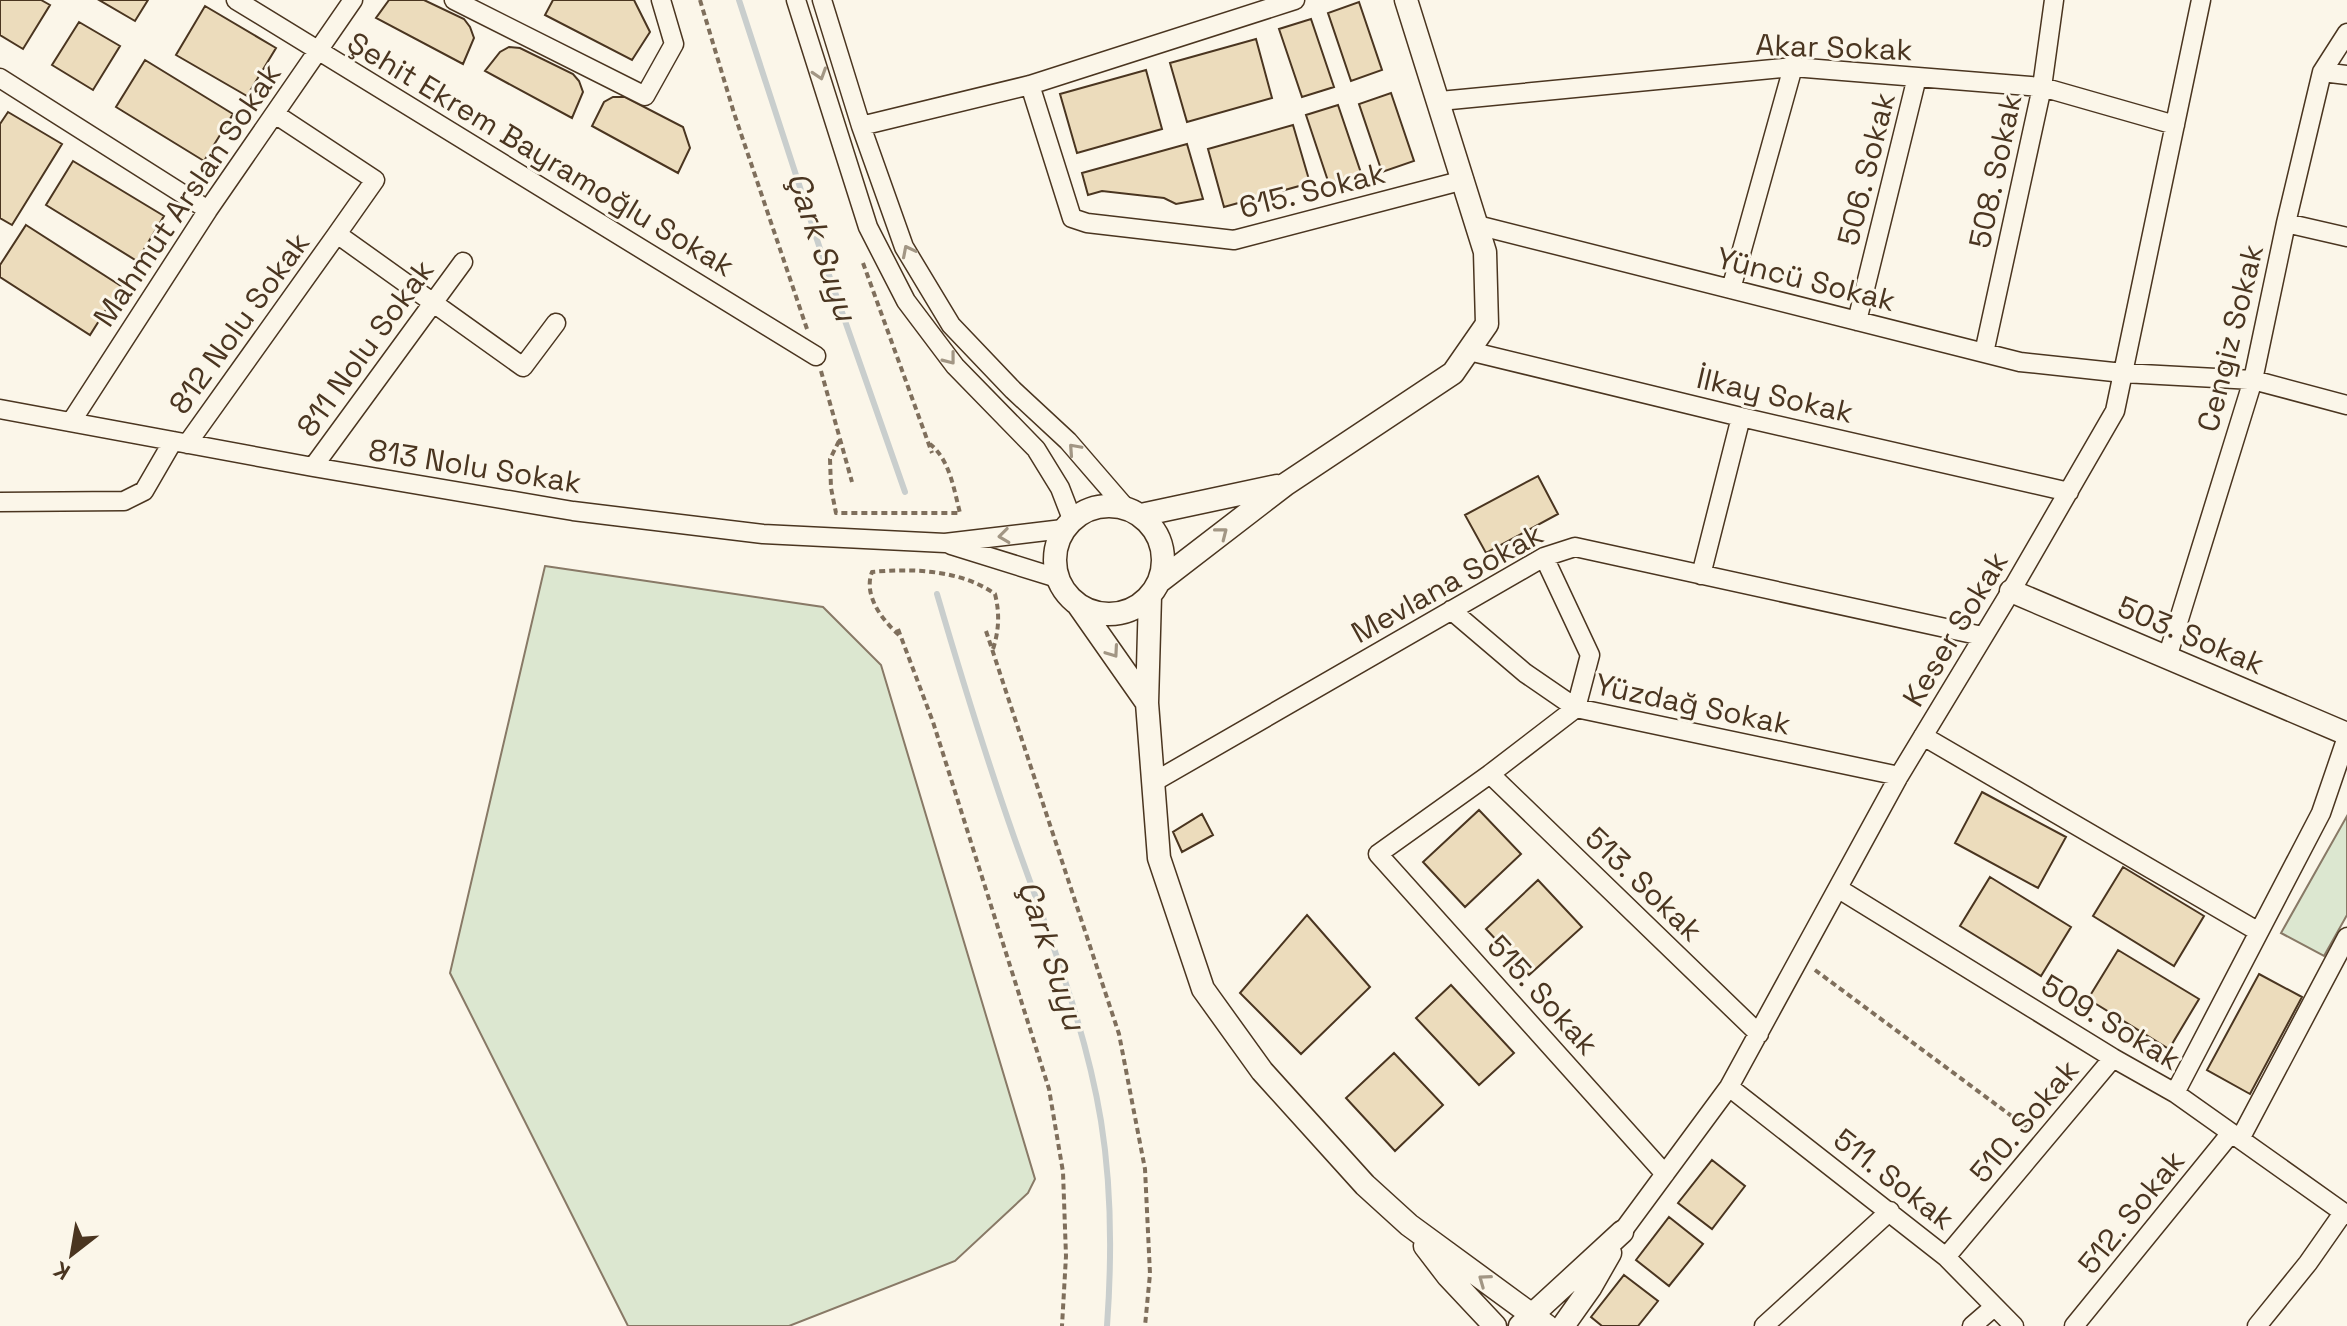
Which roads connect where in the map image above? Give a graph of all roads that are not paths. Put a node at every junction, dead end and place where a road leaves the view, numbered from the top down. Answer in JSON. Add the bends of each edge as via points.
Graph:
{"nodes":[{"id":1,"x":236,"y":0,"type":"edge"},
{"id":2,"x":353,"y":0,"type":"edge"},
{"id":3,"x":454,"y":0,"type":"edge"},
{"id":4,"x":661,"y":0,"type":"edge"},
{"id":5,"x":796,"y":0,"type":"edge"},
{"id":6,"x":822,"y":0,"type":"edge"},
{"id":7,"x":1295,"y":0,"type":"edge"},
{"id":8,"x":1406,"y":0,"type":"edge"},
{"id":9,"x":2054,"y":0,"type":"edge"},
{"id":10,"x":2201,"y":0,"type":"edge"},
{"id":11,"x":2347,"y":33,"type":"edge"},
{"id":12,"x":317,"y":50,"type":"junction"},
{"id":13,"x":1793,"y":67,"type":"junction"},
{"id":14,"x":2322,"y":72,"type":"junction"},
{"id":15,"x":2347,"y":75,"type":"edge"},
{"id":16,"x":1917,"y":77,"type":"junction"},
{"id":17,"x":0,"y":78,"type":"edge"},
{"id":18,"x":1030,"y":85,"type":"junction"},
{"id":19,"x":2042,"y":87,"type":"junction"},
{"id":20,"x":1440,"y":101,"type":"junction"},
{"id":21,"x":275,"y":114,"type":"junction"},
{"id":22,"x":2175,"y":125,"type":"junction"},
{"id":23,"x":861,"y":126,"type":"junction"},
{"id":24,"x":1464,"y":180,"type":"junction"},
{"id":25,"x":208,"y":210,"type":"junction"},
{"id":26,"x":2286,"y":223,"type":"junction"},
{"id":27,"x":1477,"y":225,"type":"junction"},
{"id":28,"x":337,"y":234,"type":"junction"},
{"id":29,"x":2347,"y":237,"type":"edge"},
{"id":30,"x":463,"y":262,"type":"dead end"},
{"id":31,"x":1731,"y":289,"type":"junction"},
{"id":32,"x":433,"y":303,"type":"junction"},
{"id":33,"x":1857,"y":321,"type":"junction"},
{"id":34,"x":556,"y":323,"type":"dead end"},
{"id":35,"x":1469,"y":351,"type":"junction"},
{"id":36,"x":1984,"y":353,"type":"junction"},
{"id":37,"x":816,"y":356,"type":"road end"},
{"id":38,"x":2123,"y":373,"type":"junction"},
{"id":39,"x":2253,"y":380,"type":"junction"},
{"id":40,"x":2347,"y":405,"type":"edge"},
{"id":41,"x":0,"y":409,"type":"edge"},
{"id":42,"x":1741,"y":417,"type":"junction"},
{"id":43,"x":71,"y":422,"type":"junction"},
{"id":44,"x":180,"y":442,"type":"junction"},
{"id":45,"x":313,"y":467,"type":"junction"},
{"id":46,"x":1286,"y":484,"type":"junction"},
{"id":47,"x":2069,"y":492,"type":"junction"},
{"id":48,"x":0,"y":502,"type":"edge"},
{"id":49,"x":1133,"y":511,"type":"junction"},
{"id":50,"x":1067,"y":524,"type":"junction"},
{"id":51,"x":945,"y":543,"type":"junction"},
{"id":52,"x":1544,"y":557,"type":"junction"},
{"id":53,"x":1701,"y":575,"type":"junction"},
{"id":54,"x":1057,"y":578,"type":"junction"},
{"id":55,"x":1155,"y":589,"type":"junction"},
{"id":56,"x":2011,"y":591,"type":"junction"},
{"id":57,"x":1076,"y":603,"type":"junction"},
{"id":58,"x":1451,"y":610,"type":"junction"},
{"id":59,"x":1982,"y":636,"type":"junction"},
{"id":60,"x":2167,"y":658,"type":"junction"},
{"id":61,"x":1147,"y":703,"type":"junction"},
{"id":62,"x":1576,"y":708,"type":"junction"},
{"id":63,"x":1923,"y":736,"type":"junction"},
{"id":64,"x":2347,"y":736,"type":"edge"},
{"id":65,"x":1490,"y":774,"type":"junction"},
{"id":66,"x":1899,"y":776,"type":"junction"},
{"id":67,"x":1152,"y":783,"type":"junction"},
{"id":68,"x":1378,"y":854,"type":"joint"},
{"id":69,"x":1839,"y":889,"type":"junction"},
{"id":70,"x":2259,"y":932,"type":"junction"},
{"id":71,"x":2347,"y":937,"type":"edge"},
{"id":72,"x":1759,"y":1034,"type":"junction"},
{"id":73,"x":2113,"y":1058,"type":"junction"},
{"id":74,"x":1729,"y":1087,"type":"junction"},
{"id":75,"x":2175,"y":1093,"type":"junction"},
{"id":76,"x":2236,"y":1136,"type":"junction"},
{"id":77,"x":1665,"y":1174,"type":"junction"},
{"id":78,"x":1890,"y":1211,"type":"junction"},
{"id":79,"x":2345,"y":1214,"type":"edge"},
{"id":80,"x":1409,"y":1225,"type":"junction"},
{"id":81,"x":1622,"y":1232,"type":"junction"},
{"id":82,"x":1946,"y":1257,"type":"junction"},
{"id":83,"x":1994,"y":1307,"type":"junction"},
{"id":84,"x":1533,"y":1322,"type":"edge"},
{"id":85,"x":1495,"y":1326,"type":"edge"},
{"id":86,"x":1563,"y":1326,"type":"edge"},
{"id":87,"x":1764,"y":1326,"type":"edge"},
{"id":88,"x":1972,"y":1326,"type":"edge"},
{"id":89,"x":2014,"y":1326,"type":"edge"},
{"id":90,"x":2074,"y":1326,"type":"edge"},
{"id":91,"x":2257,"y":1326,"type":"edge"}],
"edges":[{"from":1,"to":12,"type":"street","name":"Şehit Ekrem Bayramoğlu Sokak"},
{"from":2,"to":12,"type":"street","name":"Mahmut Arslan Sokak"},
{"from":3,"to":4,"type":"street","via":[[645,96],[674,44]]},
{"from":5,"to":50,"type":"street","one_way":true,"via":[[868,227],[906,301],[955,366],[1036,449],[1060,488]]},
{"from":6,"to":23,"type":"street"},
{"from":7,"to":18,"type":"street"},
{"from":8,"to":20,"type":"street"},
{"from":9,"to":19,"type":"street","name":"508. Sokak"},
{"from":10,"to":22,"type":"street","name":"Keser Sokak"},
{"from":11,"to":14,"type":"street","name":"Cengiz Sokak"},
{"from":12,"to":21,"type":"street","name":"Mahmut Arslan Sokak"},
{"from":12,"to":37,"type":"street","name":"Şehit Ekrem Bayramoğlu Sokak"},
{"from":13,"to":16,"type":"street","name":"Akar Sokak"},
{"from":13,"to":20,"type":"street","name":"Akar Sokak"},
{"from":13,"to":31,"type":"street"},
{"from":14,"to":15,"type":"street"},
{"from":14,"to":26,"type":"street","name":"Cengiz Sokak"},
{"from":16,"to":19,"type":"street","name":"Akar Sokak"},
{"from":16,"to":33,"type":"street","name":"506. Sokak"},
{"from":17,"to":25,"type":"street"},
{"from":18,"to":23,"type":"street"},
{"from":18,"to":24,"type":"street","name":"615. Sokak","via":[[1072,218],[1087,223],[1234,240]]},
{"from":19,"to":22,"type":"street","name":"Akar Sokak"},
{"from":19,"to":36,"type":"street","name":"508. Sokak"},
{"from":20,"to":24,"type":"street"},
{"from":21,"to":25,"type":"street","name":"Mahmut Arslan Sokak"},
{"from":21,"to":28,"type":"street","name":"812 Nolu Sokak","via":[[375,180]]},
{"from":22,"to":38,"type":"street","name":"Keser Sokak"},
{"from":49,"to":23,"type":"street","one_way":true,"via":[[951,325],[904,247]]},
{"from":24,"to":27,"type":"street"},
{"from":25,"to":43,"type":"street","name":"Mahmut Arslan Sokak"},
{"from":26,"to":29,"type":"street"},
{"from":26,"to":39,"type":"street","name":"Cengiz Sokak"},
{"from":27,"to":31,"type":"street","name":"Yüncü Sokak"},
{"from":27,"to":35,"type":"street","via":[[1485,252],[1487,324]]},
{"from":28,"to":32,"type":"street"},
{"from":28,"to":44,"type":"street","name":"812 Nolu Sokak"},
{"from":30,"to":32,"type":"street","name":"811 Nolu Sokak"},
{"from":31,"to":33,"type":"street","name":"Yüncü Sokak"},
{"from":32,"to":34,"type":"street","via":[[523,367]]},
{"from":32,"to":45,"type":"street","name":"811 Nolu Sokak"},
{"from":33,"to":36,"type":"street","name":"Yüncü Sokak"},
{"from":35,"to":42,"type":"street","name":"İlkay Sokak"},
{"from":35,"to":46,"type":"street","via":[[1453,373]]},
{"from":36,"to":38,"type":"street","name":"Yüncü Sokak"},
{"from":38,"to":39,"type":"street","name":"Yüncü Sokak"},
{"from":38,"to":47,"type":"street","name":"Keser Sokak","via":[[2115,411]]},
{"from":39,"to":40,"type":"street","name":"Yüncü Sokak"},
{"from":39,"to":60,"type":"street","name":"Cengiz Sokak"},
{"from":41,"to":43,"type":"street","name":"813 Nolu Sokak"},
{"from":42,"to":47,"type":"street","name":"İlkay Sokak"},
{"from":42,"to":53,"type":"street"},
{"from":43,"to":44,"type":"street","name":"813 Nolu Sokak"},
{"from":44,"to":45,"type":"street","name":"813 Nolu Sokak"},
{"from":44,"to":48,"type":"street","name":"812 Nolu Sokak","via":[[144,491],[124,501]]},
{"from":45,"to":51,"type":"street","name":"813 Nolu Sokak","via":[[573,511],[763,534]]},
{"from":46,"to":49,"type":"street"},
{"from":55,"to":46,"type":"street","one_way":true},
{"from":47,"to":56,"type":"street","name":"Keser Sokak"},
{"from":49,"to":50,"type":"street","via":[[1106,505],[1088,509]]},
{"from":49,"to":55,"type":"street","via":[[1154,528],[1162,545],[1164,563]]},
{"from":50,"to":51,"type":"street","one_way":true},
{"from":50,"to":54,"type":"street","via":[[1055,553]]},
{"from":51,"to":54,"type":"street"},
{"from":52,"to":53,"type":"street","name":"Mevlana Sokak","via":[[1575,547]]},
{"from":52,"to":58,"type":"street","name":"Mevlana Sokak"},
{"from":52,"to":62,"type":"street","via":[[1590,655]]},
{"from":53,"to":59,"type":"street","name":"Mevlana Sokak"},
{"from":54,"to":57,"type":"street"},
{"from":55,"to":57,"type":"street","via":[[1122,613],[1090,611]]},
{"from":55,"to":61,"type":"street"},
{"from":56,"to":59,"type":"street","name":"Keser Sokak"},
{"from":56,"to":60,"type":"street","name":"503. Sokak"},
{"from":57,"to":61,"type":"street","one_way":true},
{"from":58,"to":62,"type":"street"},
{"from":58,"to":67,"type":"street","name":"Mevlana Sokak"},
{"from":59,"to":63,"type":"street","name":"Keser Sokak"},
{"from":60,"to":64,"type":"street","name":"503. Sokak"},
{"from":61,"to":67,"type":"street"},
{"from":62,"to":65,"type":"street","name":"Yüzdağ Sokak"},
{"from":62,"to":66,"type":"street","name":"Yüzdağ Sokak"},
{"from":63,"to":66,"type":"street","name":"Keser Sokak"},
{"from":63,"to":70,"type":"street"},
{"from":64,"to":70,"type":"street","via":[[2321,813]]},
{"from":65,"to":68,"type":"street","name":"Yüzdağ Sokak"},
{"from":65,"to":72,"type":"street","name":"513. Sokak"},
{"from":66,"to":69,"type":"street","name":"Keser Sokak"},
{"from":67,"to":80,"type":"street","via":[[1159,858],[1203,989],[1262,1071],[1365,1185]]},
{"from":68,"to":77,"type":"street","name":"515. Sokak"},
{"from":69,"to":72,"type":"street","name":"Keser Sokak"},
{"from":69,"to":73,"type":"street","name":"509. Sokak"},
{"from":70,"to":75,"type":"street"},
{"from":71,"to":76,"type":"street","name":"512. Sokak"},
{"from":72,"to":74,"type":"street","name":"Keser Sokak"},
{"from":73,"to":75,"type":"street","name":"509. Sokak"},
{"from":73,"to":82,"type":"street","name":"510. Sokak"},
{"from":74,"to":77,"type":"street","name":"Keser Sokak"},
{"from":74,"to":78,"type":"street","name":"511. Sokak"},
{"from":75,"to":76,"type":"street","name":"509. Sokak"},
{"from":76,"to":79,"type":"street","name":"509. Sokak"},
{"from":76,"to":90,"type":"street","name":"512. Sokak"},
{"from":77,"to":81,"type":"street","name":"Keser Sokak"},
{"from":78,"to":82,"type":"street","name":"511. Sokak"},
{"from":78,"to":87,"type":"street"},
{"from":79,"to":91,"type":"street"},
{"from":84,"to":80,"type":"street","one_way":true},
{"from":80,"to":85,"type":"street"},
{"from":81,"to":84,"type":"street"},
{"from":81,"to":86,"type":"street"},
{"from":82,"to":83,"type":"street","name":"511. Sokak"},
{"from":83,"to":88,"type":"street"},
{"from":83,"to":89,"type":"street","name":"511. Sokak"}]}
